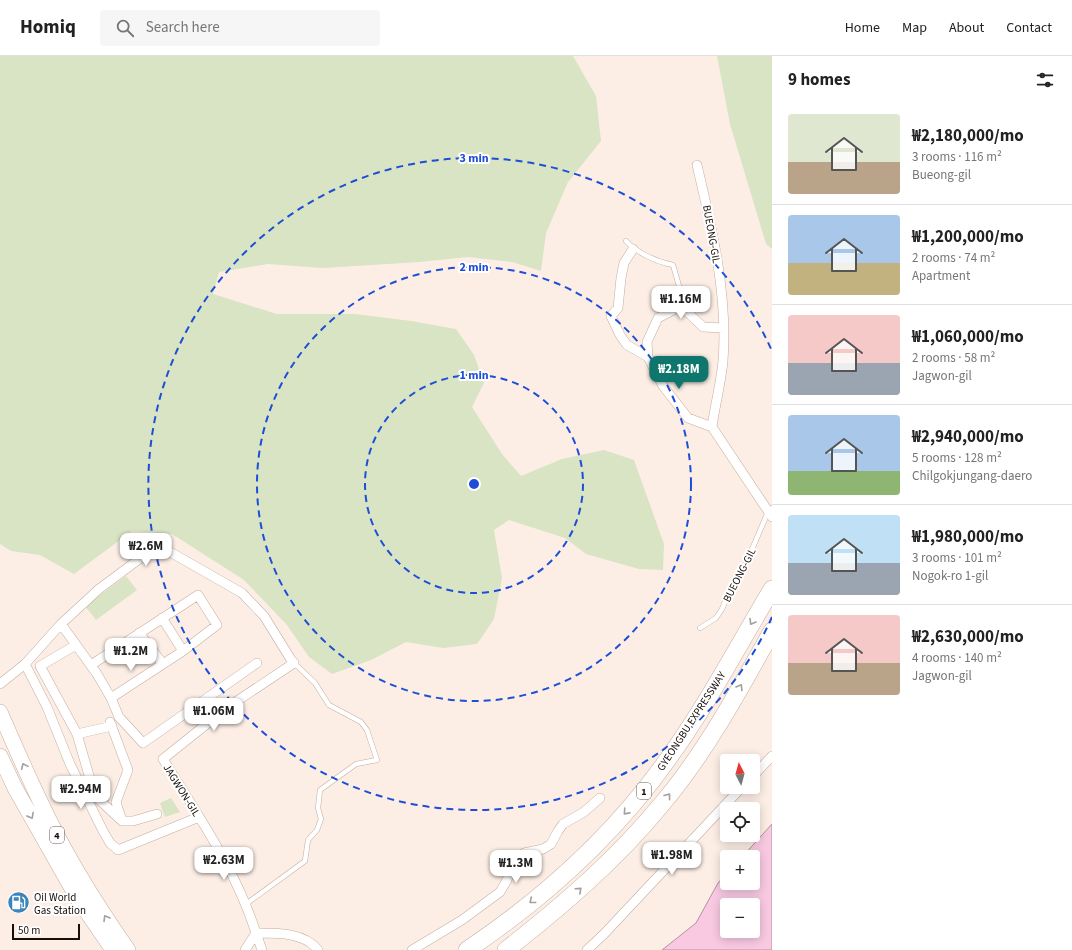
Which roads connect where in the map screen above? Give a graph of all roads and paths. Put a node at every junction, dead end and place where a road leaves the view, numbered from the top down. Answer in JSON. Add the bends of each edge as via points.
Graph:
{"nodes":[{"id":1,"x":697,"y":165,"type":"dead end"},
{"id":2,"x":626,"y":241,"type":"dead end"},
{"id":3,"x":633,"y":249,"type":"junction"},
{"id":4,"x":684,"y":309,"type":"junction"},
{"id":5,"x":724,"y":328,"type":"junction"},
{"id":6,"x":648,"y":357,"type":"junction"},
{"id":7,"x":712,"y":427,"type":"junction"},
{"id":8,"x":771,"y":512,"type":"edge"},
{"id":9,"x":772,"y":588,"type":"edge"},
{"id":10,"x":162,"y":618,"type":"junction"},
{"id":11,"x":62,"y":624,"type":"junction"},
{"id":12,"x":700,"y":628,"type":"dead end"},
{"id":13,"x":772,"y":631,"type":"edge"},
{"id":14,"x":139,"y":633,"type":"junction"},
{"id":15,"x":76,"y":644,"type":"junction"},
{"id":16,"x":183,"y":651,"type":"junction"},
{"id":17,"x":294,"y":662,"type":"junction"},
{"id":18,"x":257,"y":663,"type":"dead end"},
{"id":19,"x":25,"y":664,"type":"junction"},
{"id":20,"x":91,"y":664,"type":"junction"},
{"id":21,"x":163,"y":664,"type":"junction"},
{"id":22,"x":0,"y":684,"type":"edge"},
{"id":23,"x":111,"y":698,"type":"junction"},
{"id":24,"x":0,"y":712,"type":"edge"},
{"id":25,"x":119,"y":717,"type":"junction"},
{"id":26,"x":112,"y":726,"type":"junction"},
{"id":27,"x":76,"y":734,"type":"junction"},
{"id":28,"x":0,"y":756,"type":"edge"},
{"id":29,"x":772,"y":756,"type":"edge"},
{"id":30,"x":760,"y":769,"type":"edge"},
{"id":31,"x":735,"y":794,"type":"edge"},
{"id":32,"x":600,"y":798,"type":"dead end"},
{"id":33,"x":157,"y":814,"type":"dead end"},
{"id":34,"x":199,"y":816,"type":"junction"},
{"id":35,"x":122,"y":821,"type":"junction"},
{"id":36,"x":246,"y":904,"type":"junction"},
{"id":37,"x":256,"y":933,"type":"junction"},
{"id":38,"x":113,"y":950,"type":"edge"},
{"id":39,"x":128,"y":950,"type":"edge"},
{"id":40,"x":245,"y":950,"type":"edge"},
{"id":41,"x":262,"y":950,"type":"edge"},
{"id":42,"x":318,"y":950,"type":"edge"},
{"id":43,"x":412,"y":950,"type":"edge"},
{"id":44,"x":467,"y":950,"type":"edge"},
{"id":45,"x":506,"y":950,"type":"edge"},
{"id":46,"x":587,"y":950,"type":"edge"}],
"edges":[{"from":1,"to":5,"type":"street","name":"BUEONG-GIL","via":[[714,235]]},
{"from":2,"to":3,"type":"lane"},
{"from":3,"to":4,"type":"lane","via":[[665,264],[673,265]]},
{"from":3,"to":6,"type":"street","via":[[624,263],[618,308],[611,316],[628,345]]},
{"from":4,"to":5,"type":"street","via":[[703,327]]},
{"from":4,"to":6,"type":"street","via":[[681,306],[658,318],[647,342]]},
{"from":5,"to":7,"type":"street","name":"BUEONG-GIL","via":[[723,362]]},
{"from":6,"to":7,"type":"street","via":[[663,386],[688,418]]},
{"from":7,"to":8,"type":"street","name":"BUEONG-GIL"},
{"from":8,"to":12,"type":"lane","name":"BUEONG-GIL","via":[[722,609],[716,618]]},
{"from":9,"to":44,"type":"highway","name":"GYEONGBU EXPRESSWAY","number":"1","one_way":true,"via":[[701,709],[638,798],[572,868],[495,931]]},
{"from":10,"to":14,"type":"street"},
{"from":10,"to":16,"type":"street"},
{"from":10,"to":16,"type":"street","via":[[198,594],[217,625]]},
{"from":11,"to":15,"type":"street"},
{"from":11,"to":17,"type":"street","via":[[99,589],[158,545],[242,593],[264,616]]},
{"from":11,"to":19,"type":"street"},
{"from":45,"to":13,"type":"highway","name":"GYEONGBU EXPRESSWAY","number":"1","one_way":true,"via":[[550,916],[592,878],[629,842],[662,804],[711,735]]},
{"from":14,"to":20,"type":"street"},
{"from":14,"to":21,"type":"street"},
{"from":15,"to":20,"type":"street"},
{"from":15,"to":27,"type":"street","via":[[40,666]]},
{"from":16,"to":21,"type":"street"},
{"from":17,"to":34,"type":"street","name":"JAGWON-GIL","via":[[228,708],[163,759]]},
{"from":17,"to":36,"type":"lane","via":[[315,683],[329,705],[361,722],[367,730],[377,760],[356,764],[320,790],[320,819],[317,830],[308,840],[305,861]]},
{"from":18,"to":25,"type":"street","via":[[143,743]]},
{"from":19,"to":22,"type":"street"},
{"from":19,"to":34,"type":"street","via":[[103,831],[118,850]]},
{"from":20,"to":23,"type":"street"},
{"from":21,"to":23,"type":"street"},
{"from":23,"to":25,"type":"street"},
{"from":39,"to":24,"type":"main road","number":"4","one_way":true,"via":[[108,922],[67,853],[40,801]]},
{"from":25,"to":26,"type":"street","via":[[110,722]]},
{"from":26,"to":27,"type":"street"},
{"from":26,"to":35,"type":"street","via":[[128,770],[116,802]]},
{"from":27,"to":35,"type":"street","via":[[95,796]]},
{"from":28,"to":38,"type":"main road","number":"4","one_way":true,"via":[[15,788],[78,899]]},
{"from":29,"to":30,"type":"street"},
{"from":31,"to":46,"type":"street"},
{"from":32,"to":43,"type":"street","via":[[584,812],[563,824],[551,844],[543,849],[524,853],[512,865],[500,892],[462,920]]},
{"from":33,"to":35,"type":"street","via":[[133,821]]},
{"from":34,"to":36,"type":"street","name":"JAGWON-GIL"},
{"from":36,"to":37,"type":"street","name":"JAGWON-GIL"},
{"from":37,"to":40,"type":"street"},
{"from":37,"to":41,"type":"street","name":"JAGWON-GIL"},
{"from":37,"to":42,"type":"street","via":[[281,933],[305,939]]}]}
